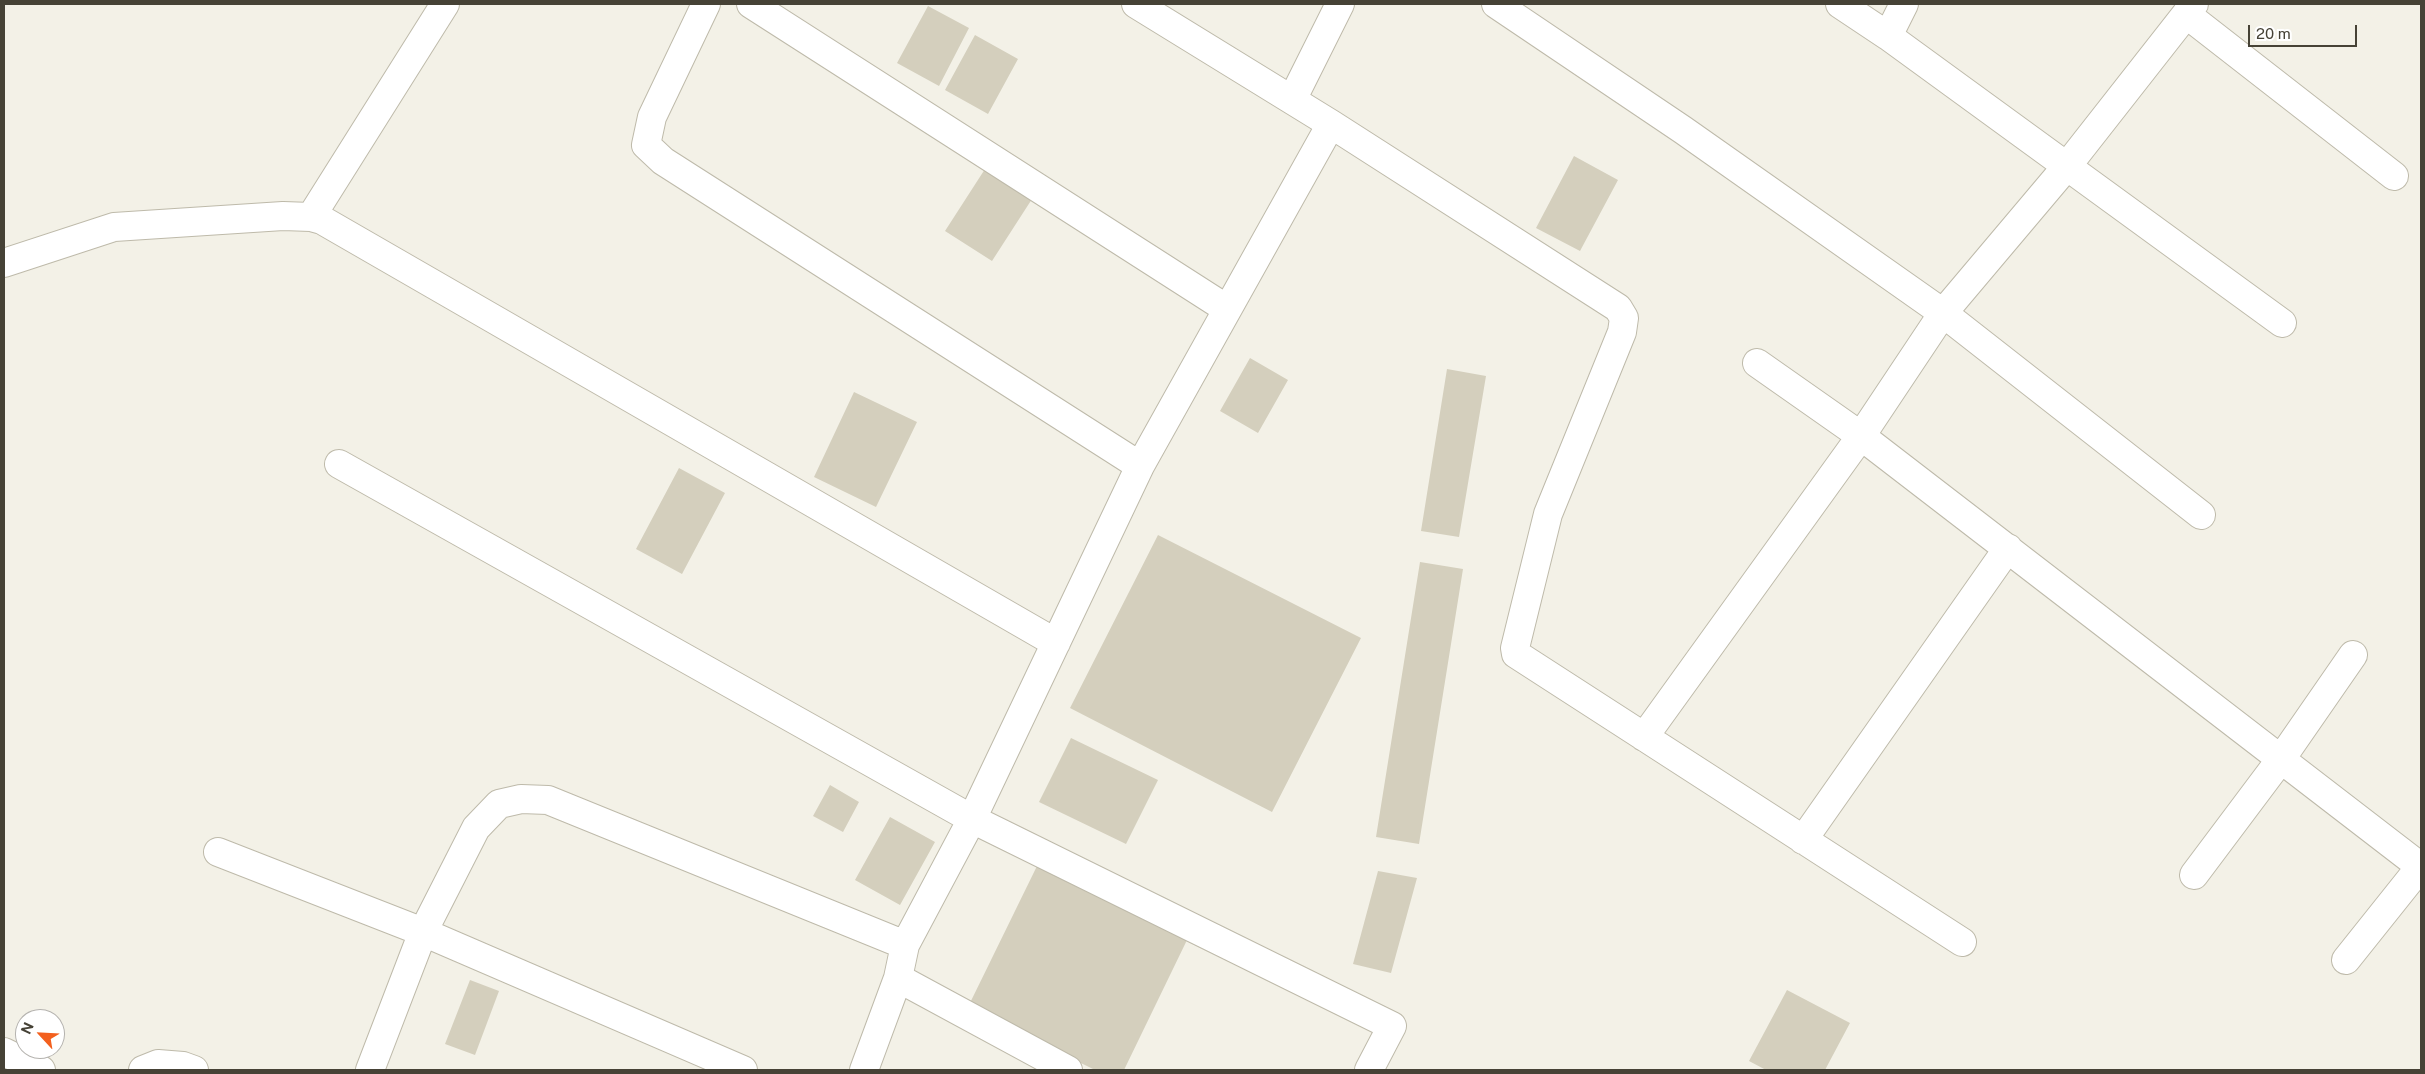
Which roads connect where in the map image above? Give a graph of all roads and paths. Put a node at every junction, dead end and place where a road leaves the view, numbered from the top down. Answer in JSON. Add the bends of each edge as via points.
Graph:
{"nodes":[{"id":1,"x":445,"y":4,"type":"edge"},
{"id":2,"x":706,"y":4,"type":"edge"},
{"id":3,"x":751,"y":4,"type":"edge"},
{"id":4,"x":1136,"y":4,"type":"edge"},
{"id":5,"x":1340,"y":4,"type":"edge"},
{"id":6,"x":1496,"y":4,"type":"edge"},
{"id":7,"x":1840,"y":4,"type":"edge"},
{"id":8,"x":1904,"y":4,"type":"edge"},
{"id":9,"x":2190,"y":9,"type":"edge"},
{"id":10,"x":1888,"y":36,"type":"junction"},
{"id":11,"x":1292,"y":100,"type":"junction"},
{"id":12,"x":1331,"y":124,"type":"junction"},
{"id":13,"x":2067,"y":166,"type":"junction"},
{"id":14,"x":2394,"y":176,"type":"dead end"},
{"id":15,"x":311,"y":216,"type":"junction"},
{"id":16,"x":4,"y":262,"type":"edge"},
{"id":17,"x":1227,"y":309,"type":"junction"},
{"id":18,"x":1943,"y":313,"type":"junction"},
{"id":19,"x":2282,"y":323,"type":"dead end"},
{"id":20,"x":1757,"y":363,"type":"dead end"},
{"id":21,"x":1861,"y":436,"type":"junction"},
{"id":22,"x":339,"y":464,"type":"dead end"},
{"id":23,"x":1140,"y":466,"type":"junction"},
{"id":24,"x":2201,"y":515,"type":"dead end"},
{"id":25,"x":2008,"y":548,"type":"junction"},
{"id":26,"x":1056,"y":643,"type":"junction"},
{"id":27,"x":2353,"y":655,"type":"dead end"},
{"id":28,"x":1644,"y":737,"type":"junction"},
{"id":29,"x":2280,"y":758,"type":"junction"},
{"id":30,"x":972,"y":819,"type":"junction"},
{"id":31,"x":1803,"y":840,"type":"junction"},
{"id":32,"x":218,"y":852,"type":"dead end"},
{"id":33,"x":2421,"y":867,"type":"edge"},
{"id":34,"x":2194,"y":875,"type":"dead end"},
{"id":35,"x":423,"y":932,"type":"junction"},
{"id":36,"x":1962,"y":942,"type":"dead end"},
{"id":37,"x":905,"y":945,"type":"junction"},
{"id":38,"x":2346,"y":960,"type":"dead end"},
{"id":39,"x":898,"y":978,"type":"junction"},
{"id":40,"x":4,"y":1052,"type":"edge"},
{"id":41,"x":41,"y":1070,"type":"edge"},
{"id":42,"x":143,"y":1070,"type":"edge"},
{"id":43,"x":194,"y":1070,"type":"edge"},
{"id":44,"x":370,"y":1070,"type":"edge"},
{"id":45,"x":743,"y":1070,"type":"edge"},
{"id":46,"x":864,"y":1070,"type":"edge"},
{"id":47,"x":1068,"y":1070,"type":"edge"},
{"id":48,"x":1369,"y":1070,"type":"edge"}],
"edges":[{"from":1,"to":15,"type":"street"},
{"from":2,"to":23,"type":"street","via":[[652,117],[646,145],[663,161]]},
{"from":3,"to":17,"type":"street"},
{"from":4,"to":11,"type":"street"},
{"from":5,"to":11,"type":"street"},
{"from":6,"to":18,"type":"street","via":[[1683,130]]},
{"from":7,"to":10,"type":"street"},
{"from":8,"to":10,"type":"street"},
{"from":9,"to":13,"type":"street"},
{"from":9,"to":14,"type":"street"},
{"from":10,"to":13,"type":"street"},
{"from":11,"to":12,"type":"street"},
{"from":12,"to":17,"type":"street"},
{"from":12,"to":28,"type":"street","via":[[1618,308],[1624,318],[1622,332],[1548,514],[1515,648],[1522,659]]},
{"from":13,"to":18,"type":"street"},
{"from":13,"to":19,"type":"street"},
{"from":15,"to":16,"type":"street","via":[[114,227]]},
{"from":15,"to":26,"type":"street"},
{"from":17,"to":23,"type":"street"},
{"from":18,"to":21,"type":"street"},
{"from":18,"to":24,"type":"street"},
{"from":20,"to":21,"type":"street"},
{"from":21,"to":25,"type":"street"},
{"from":21,"to":28,"type":"street"},
{"from":22,"to":30,"type":"street"},
{"from":23,"to":26,"type":"street"},
{"from":25,"to":29,"type":"street"},
{"from":25,"to":31,"type":"street"},
{"from":26,"to":30,"type":"street"},
{"from":27,"to":29,"type":"street"},
{"from":28,"to":31,"type":"street"},
{"from":29,"to":33,"type":"street"},
{"from":29,"to":34,"type":"street"},
{"from":30,"to":37,"type":"street"},
{"from":30,"to":48,"type":"street","via":[[1392,1026]]},
{"from":31,"to":36,"type":"street"},
{"from":32,"to":35,"type":"street"},
{"from":33,"to":38,"type":"street"},
{"from":35,"to":37,"type":"street","via":[[476,828],[499,804],[548,800]]},
{"from":35,"to":44,"type":"street"},
{"from":35,"to":45,"type":"street"},
{"from":37,"to":39,"type":"street"},
{"from":39,"to":46,"type":"street"},
{"from":39,"to":47,"type":"street"},
{"from":40,"to":41,"type":"street"},
{"from":42,"to":43,"type":"street","via":[[158,1064]]}]}
